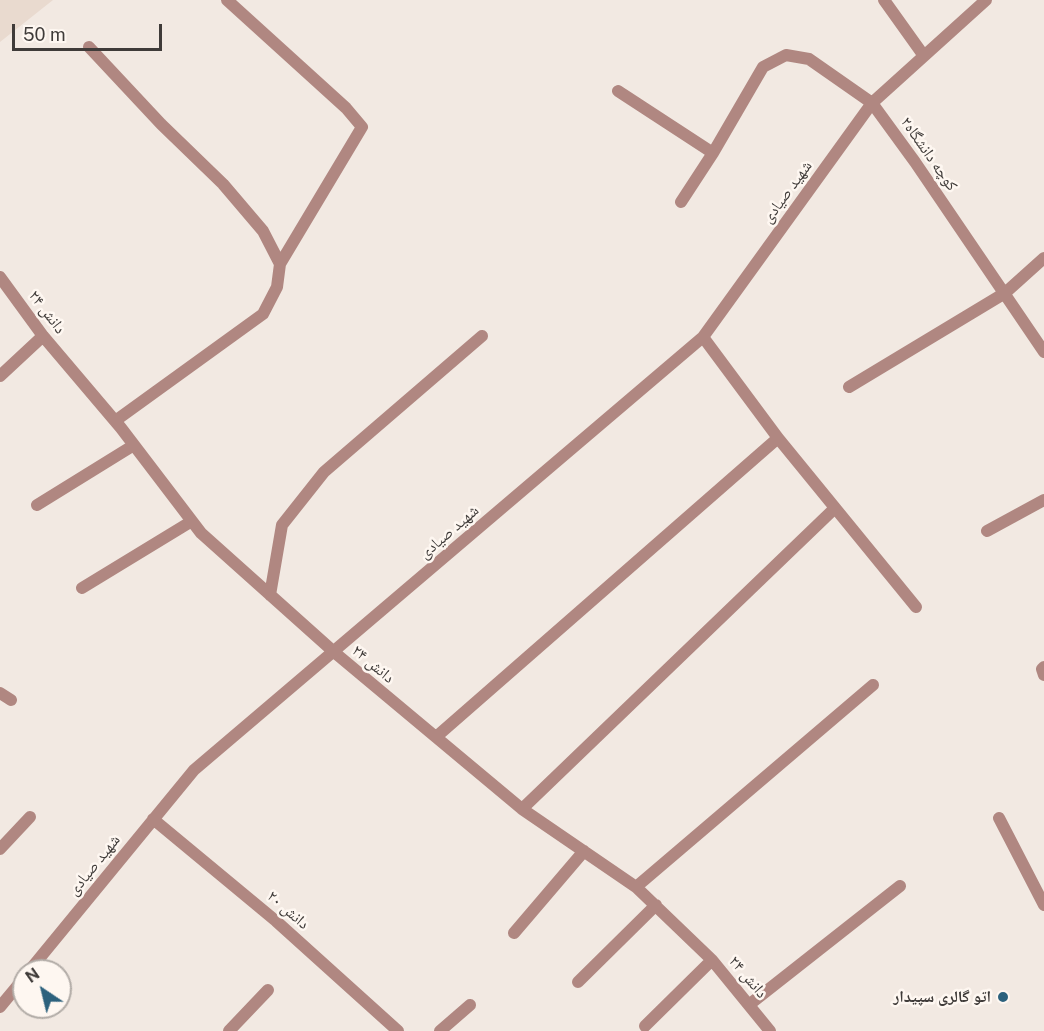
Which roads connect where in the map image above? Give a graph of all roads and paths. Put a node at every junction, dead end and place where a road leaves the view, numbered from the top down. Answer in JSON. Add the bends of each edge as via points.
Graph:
{"nodes":[{"id":1,"x":227,"y":0,"type":"edge"},
{"id":2,"x":884,"y":0,"type":"edge"},
{"id":3,"x":986,"y":0,"type":"edge"},
{"id":4,"x":89,"y":47,"type":"dead end"},
{"id":5,"x":924,"y":56,"type":"junction"},
{"id":6,"x":618,"y":91,"type":"dead end"},
{"id":7,"x":872,"y":103,"type":"junction"},
{"id":8,"x":713,"y":153,"type":"junction"},
{"id":9,"x":681,"y":202,"type":"dead end"},
{"id":10,"x":1044,"y":258,"type":"edge"},
{"id":11,"x":280,"y":264,"type":"junction"},
{"id":12,"x":0,"y":277,"type":"edge"},
{"id":13,"x":1005,"y":293,"type":"junction"},
{"id":14,"x":43,"y":336,"type":"junction"},
{"id":15,"x":482,"y":336,"type":"dead end"},
{"id":16,"x":703,"y":337,"type":"junction"},
{"id":17,"x":1044,"y":352,"type":"edge"},
{"id":18,"x":0,"y":376,"type":"edge"},
{"id":19,"x":849,"y":387,"type":"dead end"},
{"id":20,"x":115,"y":421,"type":"junction"},
{"id":21,"x":778,"y":438,"type":"junction"},
{"id":22,"x":134,"y":445,"type":"junction"},
{"id":23,"x":1044,"y":500,"type":"edge"},
{"id":24,"x":38,"y":505,"type":"dead end"},
{"id":25,"x":834,"y":509,"type":"junction"},
{"id":26,"x":192,"y":521,"type":"junction"},
{"id":27,"x":987,"y":531,"type":"dead end"},
{"id":28,"x":82,"y":588,"type":"dead end"},
{"id":29,"x":270,"y":595,"type":"junction"},
{"id":30,"x":916,"y":607,"type":"dead end"},
{"id":31,"x":334,"y":652,"type":"junction"},
{"id":32,"x":1044,"y":667,"type":"edge"},
{"id":33,"x":1044,"y":675,"type":"edge"},
{"id":34,"x":873,"y":686,"type":"dead end"},
{"id":35,"x":0,"y":693,"type":"edge"},
{"id":36,"x":11,"y":700,"type":"dead end"},
{"id":37,"x":436,"y":737,"type":"junction"},
{"id":38,"x":522,"y":809,"type":"junction"},
{"id":39,"x":30,"y":817,"type":"dead end"},
{"id":40,"x":999,"y":818,"type":"dead end"},
{"id":41,"x":153,"y":819,"type":"junction"},
{"id":42,"x":0,"y":849,"type":"edge"},
{"id":43,"x":584,"y":851,"type":"junction"},
{"id":44,"x":900,"y":886,"type":"dead end"},
{"id":45,"x":636,"y":887,"type":"junction"},
{"id":46,"x":1044,"y":904,"type":"edge"},
{"id":47,"x":656,"y":905,"type":"junction"},
{"id":48,"x":514,"y":933,"type":"dead end"},
{"id":49,"x":39,"y":959,"type":"edge"},
{"id":50,"x":712,"y":960,"type":"junction"},
{"id":51,"x":578,"y":982,"type":"dead end"},
{"id":52,"x":268,"y":990,"type":"dead end"},
{"id":53,"x":12,"y":992,"type":"edge"},
{"id":54,"x":750,"y":1004,"type":"junction"},
{"id":55,"x":470,"y":1005,"type":"dead end"},
{"id":56,"x":0,"y":1007,"type":"edge"},
{"id":57,"x":645,"y":1026,"type":"dead end"},
{"id":58,"x":229,"y":1031,"type":"edge"},
{"id":59,"x":398,"y":1031,"type":"edge"},
{"id":60,"x":440,"y":1031,"type":"edge"},
{"id":61,"x":770,"y":1031,"type":"edge"}],
"edges":[{"from":1,"to":11,"type":"street","via":[[362,127]]},
{"from":2,"to":5,"type":"street"},
{"from":3,"to":5,"type":"street"},
{"from":4,"to":11,"type":"street","via":[[223,184],[263,231]]},
{"from":5,"to":7,"type":"street"},
{"from":6,"to":8,"type":"street"},
{"from":7,"to":8,"type":"street","via":[[809,59],[786,55],[763,67]]},
{"from":7,"to":13,"type":"street","name":"کوچه دانشگاه۲"},
{"from":7,"to":16,"type":"street","name":"شهید صیادی"},
{"from":8,"to":9,"type":"street"},
{"from":10,"to":13,"type":"street"},
{"from":11,"to":20,"type":"street","via":[[277,287],[262,314]]},
{"from":12,"to":14,"type":"street","name":"دانش ۲۴"},
{"from":13,"to":17,"type":"street","name":"کوچه دانشگاه۲"},
{"from":13,"to":19,"type":"street"},
{"from":14,"to":18,"type":"street"},
{"from":14,"to":20,"type":"street","name":"دانش ۲۴"},
{"from":15,"to":29,"type":"street","via":[[324,472],[282,525]]},
{"from":16,"to":21,"type":"street"},
{"from":16,"to":31,"type":"street","name":"شهید صیادی"},
{"from":20,"to":22,"type":"street","name":"دانش ۲۴"},
{"from":21,"to":25,"type":"street"},
{"from":21,"to":37,"type":"street"},
{"from":22,"to":24,"type":"street"},
{"from":22,"to":26,"type":"street","name":"دانش ۲۴"},
{"from":23,"to":27,"type":"street"},
{"from":25,"to":30,"type":"street"},
{"from":25,"to":38,"type":"street"},
{"from":26,"to":28,"type":"street"},
{"from":26,"to":29,"type":"street","name":"دانش ۲۴"},
{"from":29,"to":31,"type":"street","name":"دانش ۲۴"},
{"from":31,"to":37,"type":"street","name":"دانش ۲۴"},
{"from":31,"to":41,"type":"street","name":"شهید صیادی","via":[[194,770]]},
{"from":32,"to":33,"type":"street"},
{"from":34,"to":45,"type":"street"},
{"from":35,"to":36,"type":"street"},
{"from":37,"to":38,"type":"street","name":"دانش ۲۴"},
{"from":38,"to":43,"type":"street","name":"دانش ۲۴"},
{"from":39,"to":42,"type":"street"},
{"from":40,"to":46,"type":"street"},
{"from":41,"to":49,"type":"street","name":"شهید صیادی"},
{"from":41,"to":59,"type":"street","name":"دانش ۲۰","via":[[276,921]]},
{"from":43,"to":45,"type":"street","name":"دانش ۲۴"},
{"from":43,"to":48,"type":"street"},
{"from":44,"to":54,"type":"street"},
{"from":45,"to":47,"type":"street","name":"دانش ۲۴"},
{"from":47,"to":50,"type":"street","name":"دانش ۲۴"},
{"from":47,"to":51,"type":"street"},
{"from":50,"to":54,"type":"street","name":"دانش ۲۴"},
{"from":50,"to":57,"type":"street"},
{"from":52,"to":58,"type":"street"},
{"from":53,"to":56,"type":"street"},
{"from":54,"to":61,"type":"street","name":"دانش ۲۴"},
{"from":55,"to":60,"type":"street"}]}
